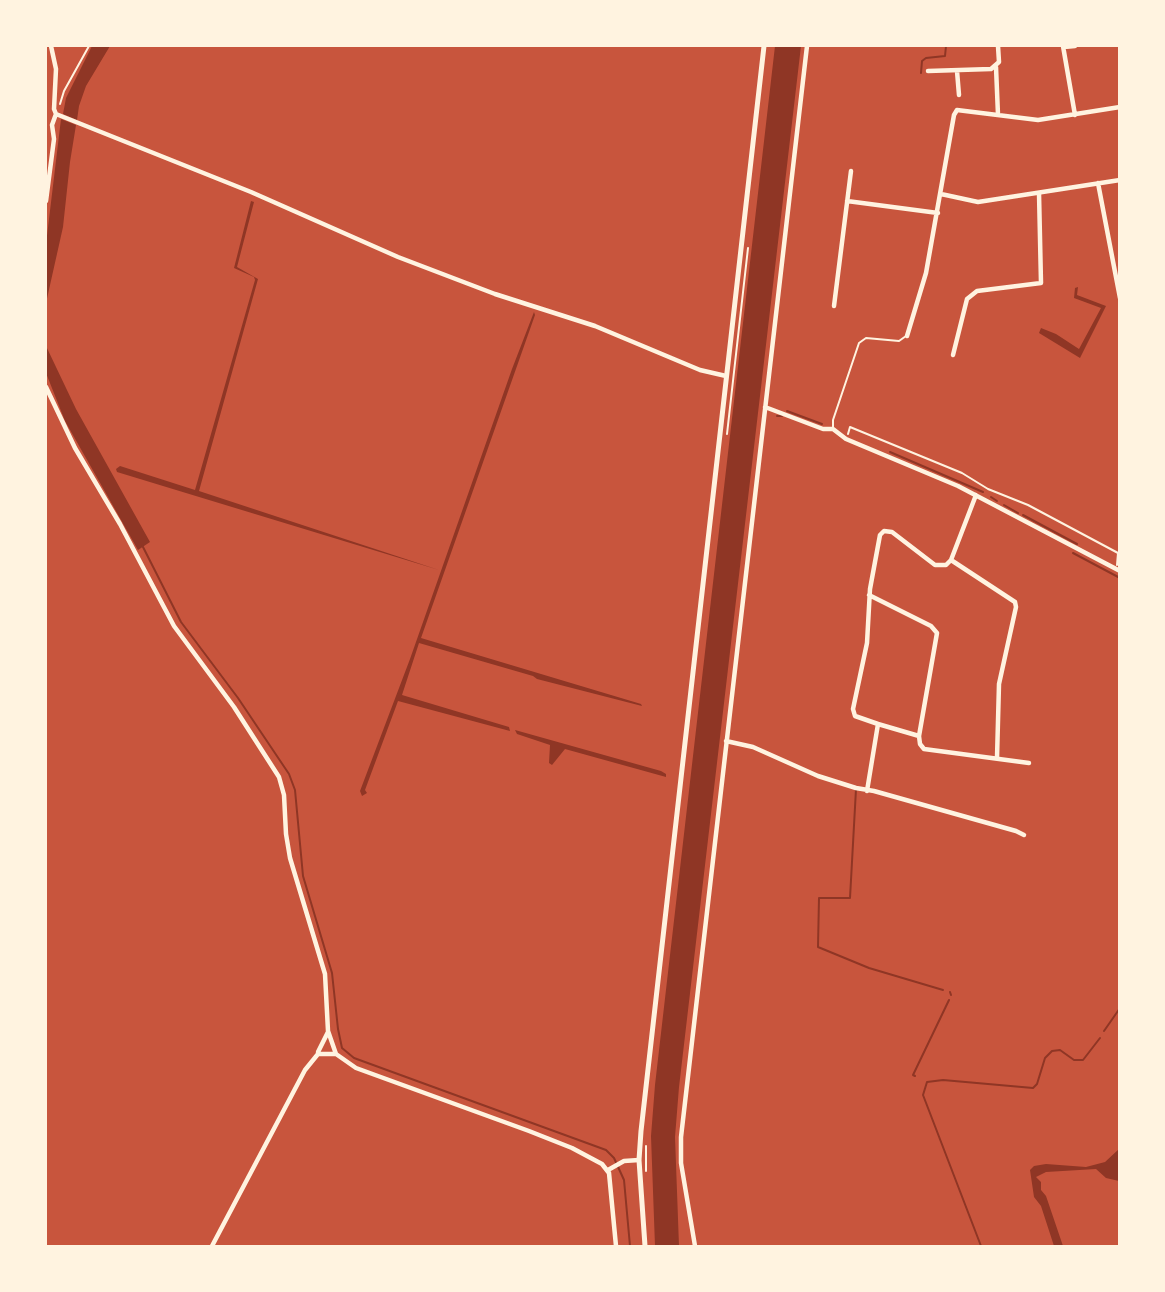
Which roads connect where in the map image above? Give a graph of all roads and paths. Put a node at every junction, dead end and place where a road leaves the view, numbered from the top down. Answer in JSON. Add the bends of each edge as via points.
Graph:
{"nodes":[{"id":1,"x":51,"y":46,"type":"edge"},
{"id":2,"x":89,"y":46,"type":"edge"},
{"id":3,"x":764,"y":46,"type":"edge"},
{"id":4,"x":807,"y":46,"type":"edge"},
{"id":5,"x":998,"y":46,"type":"edge"},
{"id":6,"x":1064,"y":46,"type":"edge"},
{"id":7,"x":1075,"y":46,"type":"edge"},
{"id":8,"x":996,"y":67,"type":"junction"},
{"id":9,"x":929,"y":71,"type":"dead end"},
{"id":10,"x":957,"y":71,"type":"junction"},
{"id":11,"x":959,"y":95,"type":"dead end"},
{"id":12,"x":1119,"y":107,"type":"edge"},
{"id":13,"x":56,"y":114,"type":"junction"},
{"id":14,"x":1075,"y":114,"type":"junction"},
{"id":15,"x":998,"y":115,"type":"junction"},
{"id":16,"x":850,"y":172,"type":"dead end"},
{"id":17,"x":1119,"y":180,"type":"edge"},
{"id":18,"x":1098,"y":183,"type":"junction"},
{"id":19,"x":1039,"y":193,"type":"junction"},
{"id":20,"x":941,"y":194,"type":"junction"},
{"id":21,"x":46,"y":201,"type":"edge"},
{"id":22,"x":847,"y":201,"type":"junction"},
{"id":23,"x":938,"y":212,"type":"junction"},
{"id":24,"x":748,"y":244,"type":"dead end"},
{"id":25,"x":1119,"y":299,"type":"edge"},
{"id":26,"x":834,"y":306,"type":"dead end"},
{"id":27,"x":907,"y":335,"type":"joint"},
{"id":28,"x":953,"y":355,"type":"dead end"},
{"id":29,"x":726,"y":376,"type":"junction"},
{"id":30,"x":46,"y":387,"type":"edge"},
{"id":31,"x":765,"y":407,"type":"junction"},
{"id":32,"x":833,"y":429,"type":"junction"},
{"id":33,"x":846,"y":439,"type":"junction"},
{"id":34,"x":725,"y":444,"type":"dead end"},
{"id":35,"x":976,"y":495,"type":"junction"},
{"id":36,"x":951,"y":560,"type":"junction"},
{"id":37,"x":1118,"y":570,"type":"edge"},
{"id":38,"x":869,"y":595,"type":"junction"},
{"id":39,"x":878,"y":724,"type":"junction"},
{"id":40,"x":919,"y":736,"type":"junction"},
{"id":41,"x":726,"y":741,"type":"junction"},
{"id":42,"x":997,"y":758,"type":"junction"},
{"id":43,"x":1029,"y":763,"type":"dead end"},
{"id":44,"x":867,"y":791,"type":"junction"},
{"id":45,"x":1024,"y":835,"type":"dead end"},
{"id":46,"x":328,"y":1031,"type":"junction"},
{"id":47,"x":317,"y":1054,"type":"junction"},
{"id":48,"x":336,"y":1054,"type":"junction"},
{"id":49,"x":646,"y":1141,"type":"dead end"},
{"id":50,"x":639,"y":1160,"type":"junction"},
{"id":51,"x":610,"y":1169,"type":"junction"},
{"id":52,"x":646,"y":1175,"type":"dead end"},
{"id":53,"x":212,"y":1247,"type":"edge"},
{"id":54,"x":616,"y":1247,"type":"edge"},
{"id":55,"x":645,"y":1247,"type":"edge"},
{"id":56,"x":695,"y":1247,"type":"edge"}],
"edges":[{"from":1,"to":13,"type":"street"},
{"from":2,"to":13,"type":"path"},
{"from":3,"to":29,"type":"street"},
{"from":4,"to":31,"type":"street"},
{"from":5,"to":8,"type":"street"},
{"from":6,"to":7,"type":"street"},
{"from":6,"to":14,"type":"street"},
{"from":8,"to":10,"type":"street"},
{"from":8,"to":15,"type":"street"},
{"from":9,"to":10,"type":"street"},
{"from":10,"to":11,"type":"street"},
{"from":12,"to":14,"type":"street"},
{"from":13,"to":21,"type":"street"},
{"from":13,"to":29,"type":"street","via":[[409,261]]},
{"from":14,"to":15,"type":"street","via":[[1032,120]]},
{"from":15,"to":20,"type":"street","via":[[957,110]]},
{"from":16,"to":22,"type":"street"},
{"from":17,"to":18,"type":"street"},
{"from":18,"to":19,"type":"street"},
{"from":18,"to":25,"type":"street"},
{"from":19,"to":20,"type":"street","via":[[978,202]]},
{"from":19,"to":28,"type":"street","via":[[1041,283],[977,291],[967,299]]},
{"from":20,"to":23,"type":"street"},
{"from":22,"to":23,"type":"street"},
{"from":22,"to":26,"type":"street"},
{"from":23,"to":27,"type":"street"},
{"from":24,"to":34,"type":"path"},
{"from":27,"to":32,"type":"lane","via":[[900,341],[870,337],[859,343]]},
{"from":29,"to":50,"type":"street"},
{"from":30,"to":46,"type":"street","via":[[174,626],[279,777],[290,858],[325,974]]},
{"from":31,"to":32,"type":"street"},
{"from":31,"to":41,"type":"street"},
{"from":32,"to":33,"type":"street"},
{"from":33,"to":35,"type":"street"},
{"from":33,"to":37,"type":"path","via":[[850,428],[962,473],[1118,553]]},
{"from":35,"to":36,"type":"street"},
{"from":35,"to":37,"type":"street"},
{"from":36,"to":38,"type":"street","via":[[935,565],[892,532],[884,531]]},
{"from":36,"to":42,"type":"street","via":[[1015,602],[999,684]]},
{"from":38,"to":39,"type":"street","via":[[867,643],[853,709],[855,716]]},
{"from":38,"to":40,"type":"street","via":[[931,626],[937,634]]},
{"from":39,"to":40,"type":"street"},
{"from":39,"to":44,"type":"street"},
{"from":40,"to":42,"type":"street","via":[[924,749]]},
{"from":41,"to":44,"type":"street"},
{"from":41,"to":56,"type":"street","via":[[681,1137]]},
{"from":42,"to":43,"type":"street"},
{"from":44,"to":45,"type":"street"},
{"from":46,"to":47,"type":"street"},
{"from":46,"to":48,"type":"street"},
{"from":47,"to":48,"type":"street"},
{"from":47,"to":53,"type":"street","via":[[289,1097]]},
{"from":48,"to":51,"type":"street","via":[[366,1072],[572,1148]]},
{"from":49,"to":52,"type":"path"},
{"from":50,"to":51,"type":"street"},
{"from":50,"to":55,"type":"street"},
{"from":51,"to":54,"type":"street"}]}
